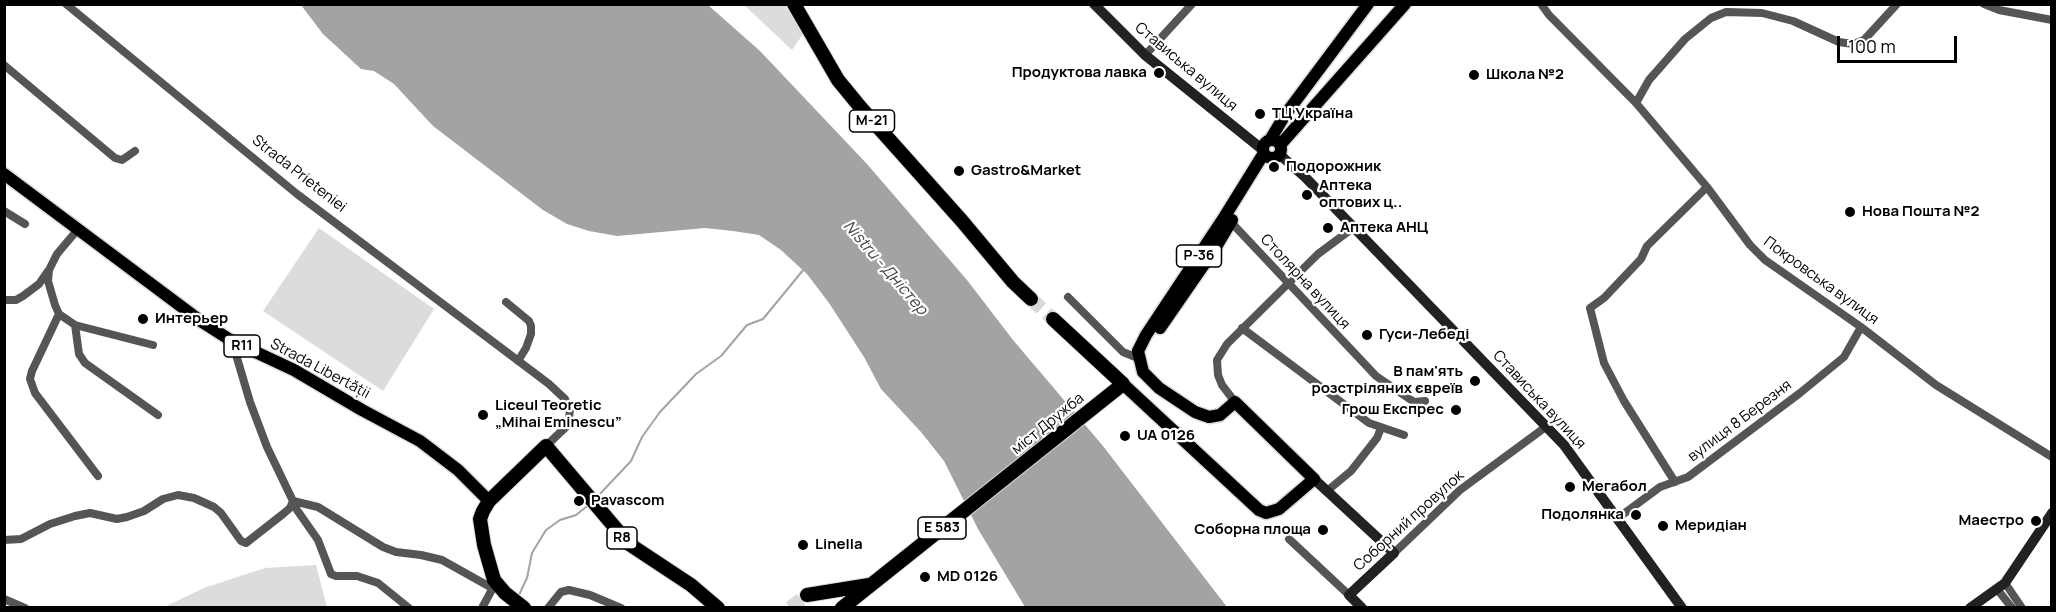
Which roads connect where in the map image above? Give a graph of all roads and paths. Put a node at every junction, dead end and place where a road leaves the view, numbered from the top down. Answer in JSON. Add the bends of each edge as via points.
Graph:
{"nodes":[{"id":1,"x":66,"y":4,"type":"edge"},
{"id":2,"x":794,"y":4,"type":"edge"},
{"id":3,"x":1094,"y":4,"type":"edge"},
{"id":4,"x":1100,"y":4,"type":"edge"},
{"id":5,"x":1192,"y":4,"type":"edge"},
{"id":6,"x":1368,"y":4,"type":"edge"},
{"id":7,"x":1405,"y":4,"type":"edge"},
{"id":8,"x":1541,"y":4,"type":"edge"},
{"id":9,"x":1897,"y":4,"type":"edge"},
{"id":10,"x":1984,"y":4,"type":"edge"},
{"id":11,"x":2052,"y":20,"type":"edge"},
{"id":12,"x":1148,"y":52,"type":"junction"},
{"id":13,"x":4,"y":65,"type":"edge"},
{"id":14,"x":1636,"y":104,"type":"junction"},
{"id":15,"x":1270,"y":149,"type":"junction"},
{"id":16,"x":135,"y":151,"type":"dead end"},
{"id":17,"x":4,"y":174,"type":"edge"},
{"id":18,"x":1707,"y":187,"type":"junction"},
{"id":19,"x":4,"y":211,"type":"edge"},
{"id":20,"x":1228,"y":219,"type":"junction"},
{"id":21,"x":25,"y":224,"type":"dead end"},
{"id":22,"x":79,"y":228,"type":"junction"},
{"id":23,"x":1353,"y":228,"type":"junction"},
{"id":24,"x":49,"y":270,"type":"junction"},
{"id":25,"x":1289,"y":284,"type":"junction"},
{"id":26,"x":1068,"y":297,"type":"dead end"},
{"id":27,"x":1031,"y":298,"type":"tunnel mouth"},
{"id":28,"x":4,"y":300,"type":"edge"},
{"id":29,"x":506,"y":302,"type":"dead end"},
{"id":30,"x":59,"y":314,"type":"junction"},
{"id":31,"x":1053,"y":319,"type":"tunnel mouth"},
{"id":32,"x":75,"y":325,"type":"junction"},
{"id":33,"x":1861,"y":327,"type":"junction"},
{"id":34,"x":1242,"y":328,"type":"junction"},
{"id":35,"x":232,"y":341,"type":"junction"},
{"id":36,"x":153,"y":345,"type":"dead end"},
{"id":37,"x":1140,"y":359,"type":"junction"},
{"id":38,"x":518,"y":361,"type":"junction"},
{"id":39,"x":1122,"y":384,"type":"junction"},
{"id":40,"x":1425,"y":401,"type":"dead end"},
{"id":41,"x":1235,"y":402,"type":"junction"},
{"id":42,"x":158,"y":415,"type":"dead end"},
{"id":43,"x":1547,"y":426,"type":"junction"},
{"id":44,"x":1381,"y":428,"type":"junction"},
{"id":45,"x":1404,"y":435,"type":"dead end"},
{"id":46,"x":546,"y":446,"type":"junction"},
{"id":47,"x":2052,"y":457,"type":"edge"},
{"id":48,"x":98,"y":476,"type":"dead end"},
{"id":49,"x":1314,"y":479,"type":"junction"},
{"id":50,"x":1675,"y":482,"type":"junction"},
{"id":51,"x":1327,"y":491,"type":"junction"},
{"id":52,"x":293,"y":501,"type":"junction"},
{"id":53,"x":489,"y":501,"type":"junction"},
{"id":54,"x":2052,"y":513,"type":"edge"},
{"id":55,"x":1618,"y":518,"type":"junction"},
{"id":56,"x":1289,"y":539,"type":"dead end"},
{"id":57,"x":4,"y":540,"type":"edge"},
{"id":58,"x":1394,"y":554,"type":"junction"},
{"id":59,"x":494,"y":585,"type":"junction"},
{"id":60,"x":871,"y":585,"type":"junction"},
{"id":61,"x":2001,"y":586,"type":"junction"},
{"id":62,"x":807,"y":595,"type":"tunnel mouth"},
{"id":63,"x":1349,"y":595,"type":"junction"},
{"id":64,"x":4,"y":599,"type":"edge"},
{"id":65,"x":398,"y":605,"type":"edge"},
{"id":66,"x":26,"y":608,"type":"edge"},
{"id":67,"x":409,"y":608,"type":"edge"},
{"id":68,"x":482,"y":608,"type":"edge"},
{"id":69,"x":524,"y":608,"type":"edge"},
{"id":70,"x":548,"y":608,"type":"edge"},
{"id":71,"x":621,"y":608,"type":"edge"},
{"id":72,"x":718,"y":608,"type":"edge"},
{"id":73,"x":842,"y":608,"type":"edge"},
{"id":74,"x":1362,"y":608,"type":"edge"},
{"id":75,"x":1682,"y":608,"type":"edge"},
{"id":76,"x":1970,"y":608,"type":"edge"},
{"id":77,"x":2012,"y":608,"type":"edge"},
{"id":78,"x":2022,"y":608,"type":"edge"}],
"edges":[{"from":1,"to":38,"type":"street","name":"Strada Prieteniei","via":[[297,194]]},
{"from":2,"to":27,"type":"highway","number":"М-21","via":[[849,94]]},
{"from":3,"to":15,"type":"main road","name":"Стависька вулиця","via":[[1145,56]]},
{"from":4,"to":12,"type":"main road","name":"Стависька вулиця"},
{"from":5,"to":12,"type":"street"},
{"from":6,"to":15,"type":"main road","number":"Р-36","via":[[1285,115]]},
{"from":7,"to":15,"type":"main road","number":"Р-36"},
{"from":8,"to":14,"type":"street","name":"Покровська вулиця"},
{"from":9,"to":14,"type":"street","via":[[1864,40],[1853,44],[1762,13],[1726,12],[1711,18],[1685,39],[1649,80]]},
{"from":10,"to":11,"type":"street"},
{"from":12,"to":15,"type":"main road","name":"Стависька вулиця"},
{"from":13,"to":16,"type":"street","via":[[115,158],[122,160]]},
{"from":14,"to":18,"type":"street","name":"Покровська вулиця"},
{"from":15,"to":20,"type":"main road","number":"Р-36"},
{"from":15,"to":23,"type":"main road","name":"Стависька вулиця","via":[[1305,177]]},
{"from":17,"to":22,"type":"main road","name":"Strada Libertății","number":"R11"},
{"from":18,"to":33,"type":"street","name":"Покровська вулиця","via":[[1765,260]]},
{"from":18,"to":50,"type":"street","via":[[1647,246],[1641,259],[1604,298],[1590,308],[1604,363]]},
{"from":19,"to":21,"type":"street"},
{"from":20,"to":25,"type":"street","name":"Столярна вулиця"},
{"from":20,"to":37,"type":"main road","number":"Р-36","via":[[1146,335],[1138,351]]},
{"from":22,"to":24,"type":"street"},
{"from":22,"to":35,"type":"main road","name":"Strada Libertății","number":"R11"},
{"from":23,"to":25,"type":"street","via":[[1318,254]]},
{"from":23,"to":43,"type":"main road","name":"Стависька вулиця"},
{"from":24,"to":28,"type":"street","via":[[23,296]]},
{"from":24,"to":30,"type":"street","via":[[50,292]]},
{"from":25,"to":34,"type":"street"},
{"from":25,"to":40,"type":"street","name":"Столярна вулиця","via":[[1376,376],[1414,402]]},
{"from":26,"to":37,"type":"street","via":[[1123,351]]},
{"from":29,"to":38,"type":"street","via":[[531,326]]},
{"from":30,"to":32,"type":"street"},
{"from":30,"to":48,"type":"street","via":[[30,379],[35,393]]},
{"from":31,"to":39,"type":"highway"},
{"from":32,"to":36,"type":"street"},
{"from":32,"to":42,"type":"street","via":[[85,363]]},
{"from":33,"to":47,"type":"street","name":"Покровська вулиця","via":[[1936,385]]},
{"from":33,"to":50,"type":"street","name":"вулиця 8 Березня","via":[[1844,357],[1688,477]]},
{"from":34,"to":41,"type":"street","via":[[1217,360],[1222,385]]},
{"from":34,"to":44,"type":"street"},
{"from":35,"to":52,"type":"street","via":[[267,447]]},
{"from":35,"to":53,"type":"main road","name":"Strada Libertății","number":"R11","via":[[294,370],[411,436],[445,459]]},
{"from":37,"to":41,"type":"main road","via":[[1143,372],[1195,412],[1209,417],[1220,415]]},
{"from":38,"to":46,"type":"street","name":"Strada Prieteniei","via":[[565,399],[570,410],[568,425]]},
{"from":39,"to":49,"type":"main road","via":[[1259,510],[1272,513]]},
{"from":39,"to":60,"type":"highway","name":"міст Дружба","number":"E 583"},
{"from":41,"to":49,"type":"main road"},
{"from":43,"to":55,"type":"main road","name":"Стависька вулиця"},
{"from":43,"to":58,"type":"street","name":"Соборний провулок","via":[[1460,490]]},
{"from":44,"to":45,"type":"street"},
{"from":44,"to":51,"type":"street","via":[[1351,471]]},
{"from":46,"to":53,"type":"highway"},
{"from":46,"to":72,"type":"highway","number":"R8","via":[[629,544]]},
{"from":49,"to":51,"type":"main road"},
{"from":50,"to":55,"type":"street","name":"вулиця 8 Березня","via":[[1660,487]]},
{"from":51,"to":58,"type":"main road"},
{"from":52,"to":57,"type":"street","via":[[290,508],[246,543],[240,541],[214,507],[178,495],[127,517],[82,514],[21,539]]},
{"from":52,"to":59,"type":"street","via":[[318,507],[383,547],[442,560]]},
{"from":52,"to":65,"type":"street","via":[[318,540],[330,574],[357,576],[378,583]]},
{"from":53,"to":59,"type":"highway","via":[[480,519]]},
{"from":54,"to":61,"type":"main road"},
{"from":55,"to":75,"type":"main road","name":"Стависька вулиця"},
{"from":56,"to":63,"type":"street"},
{"from":58,"to":63,"type":"main road","name":"Соборний провулок"},
{"from":59,"to":68,"type":"street"},
{"from":59,"to":69,"type":"highway"},
{"from":60,"to":62,"type":"highway","number":"E 583"},
{"from":60,"to":73,"type":"highway","number":"E 583"},
{"from":61,"to":76,"type":"main road"},
{"from":61,"to":77,"type":"street"},
{"from":61,"to":78,"type":"street"},
{"from":63,"to":74,"type":"main road"},
{"from":64,"to":66,"type":"street"},
{"from":65,"to":67,"type":"street"},
{"from":70,"to":71,"type":"street","via":[[561,592],[569,590]]}]}
